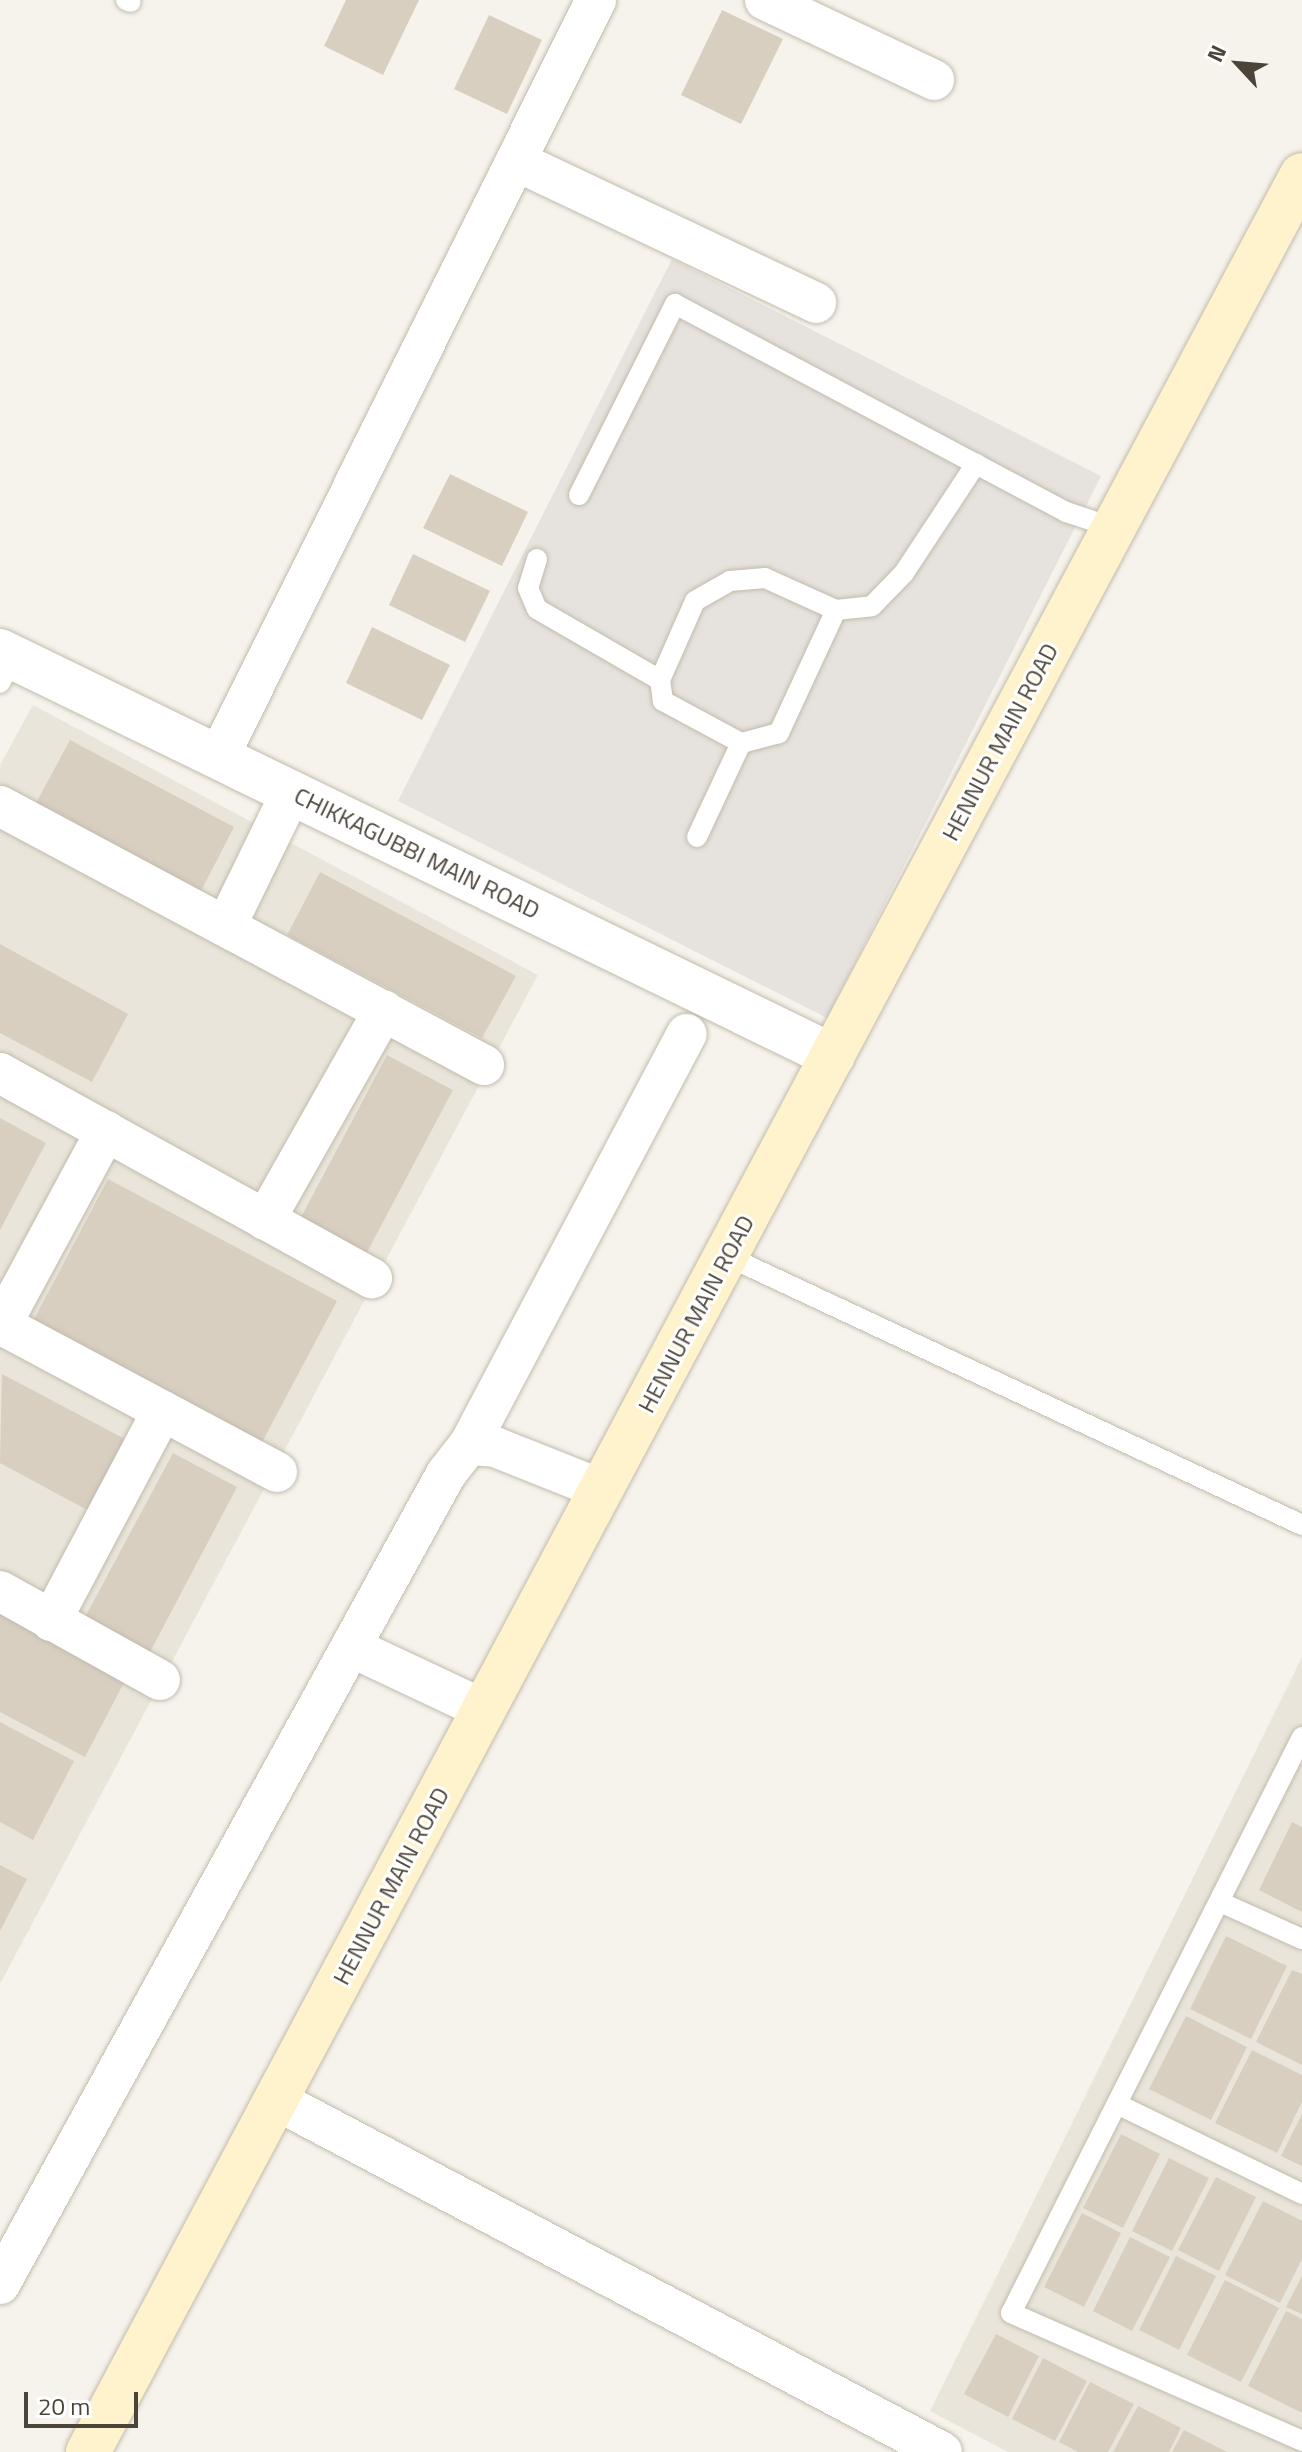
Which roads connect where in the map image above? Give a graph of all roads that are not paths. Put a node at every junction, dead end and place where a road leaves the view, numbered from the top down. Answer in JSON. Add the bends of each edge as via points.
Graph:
{"nodes":[{"id":1,"x":596,"y":0,"type":"edge"},
{"id":2,"x":765,"y":0,"type":"edge"},
{"id":3,"x":934,"y":80,"type":"dead end"},
{"id":4,"x":516,"y":161,"type":"junction"},
{"id":5,"x":1302,"y":175,"type":"edge"},
{"id":6,"x":816,"y":303,"type":"dead end"},
{"id":7,"x":976,"y":464,"type":"junction"},
{"id":8,"x":579,"y":495,"type":"dead end"},
{"id":9,"x":1114,"y":528,"type":"junction"},
{"id":10,"x":537,"y":559,"type":"dead end"},
{"id":11,"x":836,"y":610,"type":"junction"},
{"id":12,"x":5,"y":663,"type":"edge"},
{"id":13,"x":660,"y":680,"type":"junction"},
{"id":14,"x":741,"y":743,"type":"junction"},
{"id":15,"x":219,"y":756,"type":"junction"},
{"id":16,"x":292,"y":791,"type":"junction"},
{"id":17,"x":0,"y":806,"type":"edge"},
{"id":18,"x":697,"y":837,"type":"dead end"},
{"id":19,"x":227,"y":924,"type":"junction"},
{"id":20,"x":384,"y":1010,"type":"junction"},
{"id":21,"x":687,"y":1034,"type":"dead end"},
{"id":22,"x":833,"y":1056,"type":"junction"},
{"id":23,"x":484,"y":1065,"type":"dead end"},
{"id":24,"x":0,"y":1073,"type":"edge"},
{"id":25,"x":106,"y":1131,"type":"junction"},
{"id":26,"x":265,"y":1220,"type":"junction"},
{"id":27,"x":727,"y":1256,"type":"junction"},
{"id":28,"x":372,"y":1278,"type":"dead end"},
{"id":29,"x":0,"y":1325,"type":"edge"},
{"id":30,"x":162,"y":1411,"type":"junction"},
{"id":31,"x":469,"y":1445,"type":"junction"},
{"id":32,"x":277,"y":1472,"type":"dead end"},
{"id":33,"x":603,"y":1490,"type":"junction"},
{"id":34,"x":1302,"y":1525,"type":"edge"},
{"id":35,"x":0,"y":1591,"type":"edge"},
{"id":36,"x":51,"y":1621,"type":"junction"},
{"id":37,"x":351,"y":1647,"type":"junction"},
{"id":38,"x":160,"y":1680,"type":"dead end"},
{"id":39,"x":485,"y":1710,"type":"junction"},
{"id":40,"x":1302,"y":1737,"type":"edge"},
{"id":41,"x":1220,"y":1902,"type":"junction"},
{"id":42,"x":1302,"y":1939,"type":"edge"},
{"id":43,"x":276,"y":2100,"type":"junction"},
{"id":44,"x":1117,"y":2104,"type":"junction"},
{"id":45,"x":1302,"y":2194,"type":"edge"},
{"id":46,"x":0,"y":2284,"type":"edge"},
{"id":47,"x":1302,"y":2441,"type":"edge"},
{"id":48,"x":88,"y":2452,"type":"edge"},
{"id":49,"x":942,"y":2452,"type":"edge"}],
"edges":[{"from":1,"to":4,"type":"street"},
{"from":2,"to":3,"type":"street"},
{"from":4,"to":6,"type":"street"},
{"from":4,"to":15,"type":"street"},
{"from":5,"to":9,"type":"main road","name":"HENNUR MAIN ROAD"},
{"from":7,"to":8,"type":"lane","via":[[675,304]]},
{"from":7,"to":9,"type":"lane"},
{"from":7,"to":11,"type":"lane","via":[[904,573],[872,606]]},
{"from":9,"to":22,"type":"main road","name":"HENNUR MAIN ROAD"},
{"from":10,"to":13,"type":"lane","via":[[528,588],[537,609]]},
{"from":11,"to":13,"type":"lane","via":[[765,578],[730,581],[695,601]]},
{"from":11,"to":14,"type":"lane","via":[[779,733]]},
{"from":12,"to":15,"type":"street","name":"CHIKKAGUBBI MAIN ROAD"},
{"from":13,"to":14,"type":"lane","via":[[663,701]]},
{"from":14,"to":18,"type":"lane"},
{"from":15,"to":16,"type":"street","name":"CHIKKAGUBBI MAIN ROAD"},
{"from":16,"to":19,"type":"street"},
{"from":16,"to":22,"type":"street","name":"CHIKKAGUBBI MAIN ROAD"},
{"from":17,"to":19,"type":"street"},
{"from":19,"to":20,"type":"street"},
{"from":20,"to":23,"type":"street"},
{"from":20,"to":26,"type":"street"},
{"from":21,"to":31,"type":"street"},
{"from":22,"to":27,"type":"main road","name":"HENNUR MAIN ROAD"},
{"from":24,"to":25,"type":"street"},
{"from":25,"to":26,"type":"street"},
{"from":25,"to":29,"type":"street"},
{"from":26,"to":28,"type":"street"},
{"from":27,"to":33,"type":"main road","name":"HENNUR MAIN ROAD"},
{"from":27,"to":34,"type":"lane"},
{"from":29,"to":30,"type":"street"},
{"from":30,"to":32,"type":"street"},
{"from":30,"to":36,"type":"street"},
{"from":31,"to":33,"type":"street","via":[[495,1447]]},
{"from":31,"to":37,"type":"street"},
{"from":33,"to":39,"type":"main road","name":"HENNUR MAIN ROAD"},
{"from":35,"to":36,"type":"street"},
{"from":36,"to":38,"type":"street"},
{"from":37,"to":39,"type":"street"},
{"from":37,"to":46,"type":"street"},
{"from":39,"to":43,"type":"main road","name":"HENNUR MAIN ROAD"},
{"from":40,"to":41,"type":"lane"},
{"from":41,"to":42,"type":"lane"},
{"from":41,"to":44,"type":"lane"},
{"from":43,"to":48,"type":"main road","name":"HENNUR MAIN ROAD"},
{"from":43,"to":49,"type":"street"},
{"from":44,"to":45,"type":"lane"},
{"from":44,"to":47,"type":"lane","via":[[1011,2313]]}]}
